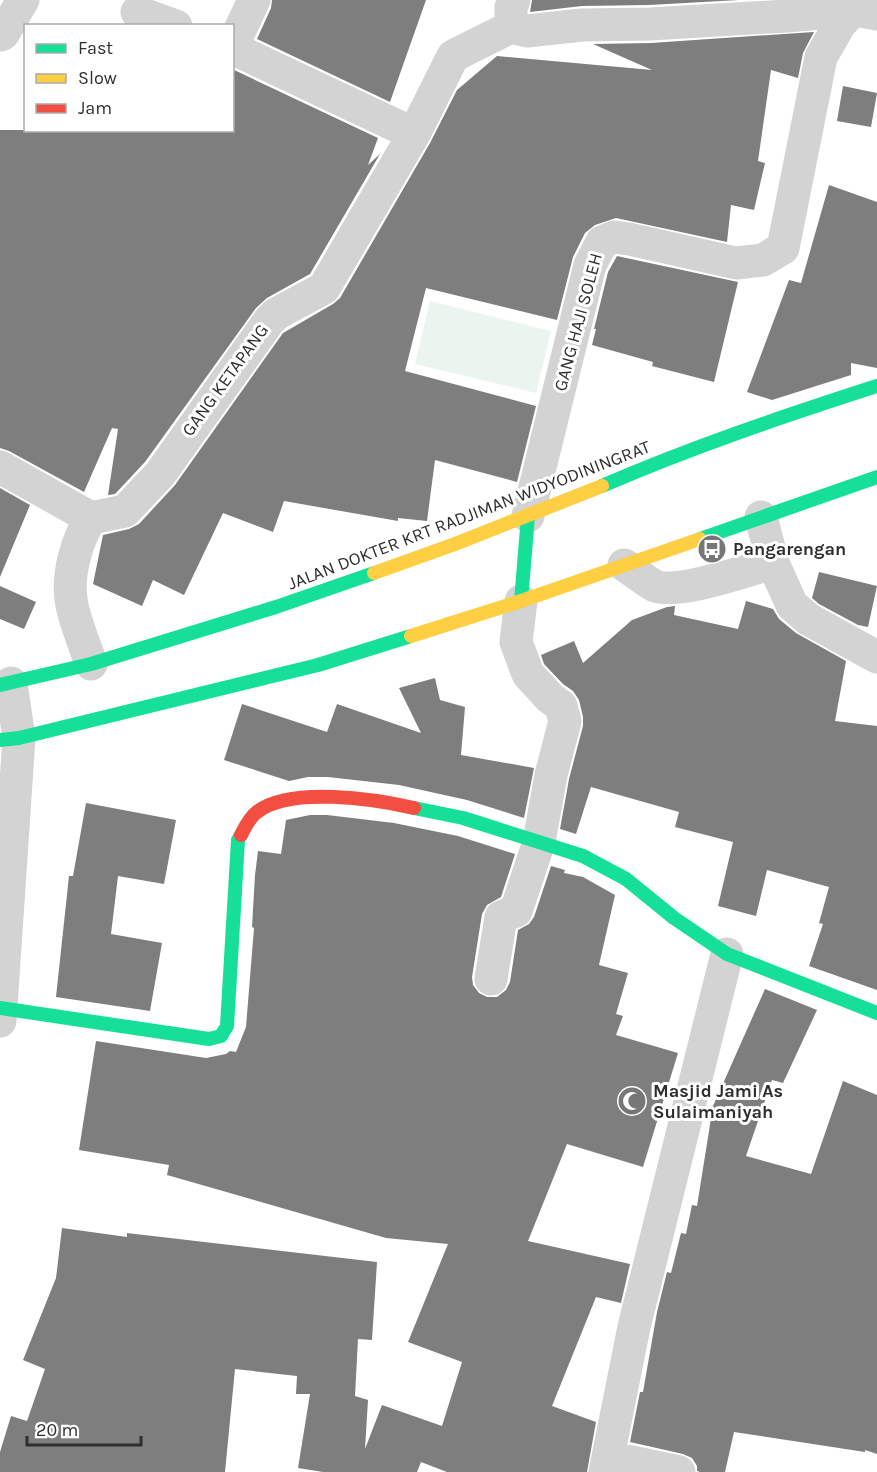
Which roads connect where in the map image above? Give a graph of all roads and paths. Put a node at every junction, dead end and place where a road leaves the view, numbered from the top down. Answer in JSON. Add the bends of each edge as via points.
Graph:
{"nodes":[{"id":1,"x":23,"y":0,"type":"edge"},
{"id":2,"x":254,"y":0,"type":"edge"},
{"id":3,"x":869,"y":10,"type":"edge"},
{"id":4,"x":137,"y":12,"type":"dead end"},
{"id":5,"x":512,"y":14,"type":"edge"},
{"id":6,"x":170,"y":24,"type":"edge"},
{"id":7,"x":0,"y":35,"type":"edge"},
{"id":8,"x":234,"y":43,"type":"edge"},
{"id":9,"x":234,"y":48,"type":"edge"},
{"id":10,"x":414,"y":134,"type":"junction"},
{"id":11,"x":877,"y":386,"type":"edge"},
{"id":12,"x":0,"y":467,"type":"edge"},
{"id":13,"x":877,"y":477,"type":"edge"},
{"id":14,"x":528,"y":516,"type":"junction"},
{"id":15,"x":92,"y":518,"type":"junction"},
{"id":16,"x":761,"y":518,"type":"junction"},
{"id":17,"x":773,"y":563,"type":"junction"},
{"id":18,"x":624,"y":565,"type":"junction"},
{"id":19,"x":521,"y":601,"type":"junction"},
{"id":20,"x":877,"y":657,"type":"edge"},
{"id":21,"x":92,"y":664,"type":"junction"},
{"id":22,"x":5,"y":684,"type":"edge"},
{"id":23,"x":10,"y":739,"type":"edge"},
{"id":24,"x":539,"y":842,"type":"junction"},
{"id":25,"x":727,"y":954,"type":"junction"},
{"id":26,"x":491,"y":979,"type":"dead end"},
{"id":27,"x":0,"y":1013,"type":"edge"},
{"id":28,"x":877,"y":1013,"type":"edge"},
{"id":29,"x":606,"y":1465,"type":"edge"},
{"id":30,"x":679,"y":1472,"type":"edge"}],
"edges":[{"from":1,"to":7,"type":"street"},
{"from":2,"to":8,"type":"street"},
{"from":3,"to":5,"type":"street","via":[[527,30]]},
{"from":3,"to":14,"type":"street","name":"GANG HAJI SOLEH","via":[[840,24],[821,57],[783,248],[763,260],[736,263],[629,239],[614,237],[602,242],[590,266]]},
{"from":4,"to":6,"type":"street"},
{"from":5,"to":10,"type":"street","name":"GANG KETAPANG","via":[[453,56]]},
{"from":9,"to":10,"type":"street"},
{"from":10,"to":15,"type":"street","name":"GANG KETAPANG","via":[[324,288],[269,321],[160,474],[125,512]]},
{"from":11,"to":14,"type":"main road","name":"JALAN DOKTER KRT RADJIMAN WIDYODININGRAT","via":[[758,425]]},
{"from":12,"to":15,"type":"street"},
{"from":13,"to":16,"type":"main road"},
{"from":14,"to":19,"type":"main road"},
{"from":14,"to":21,"type":"main road","name":"JALAN DOKTER KRT RADJIMAN WIDYODININGRAT","via":[[276,607]]},
{"from":15,"to":21,"type":"street","via":[[83,530],[72,575],[72,603]]},
{"from":16,"to":17,"type":"street"},
{"from":16,"to":18,"type":"main road"},
{"from":17,"to":18,"type":"street","via":[[671,589],[656,586]]},
{"from":17,"to":20,"type":"street","via":[[792,605],[808,620]]},
{"from":18,"to":19,"type":"main road"},
{"from":19,"to":23,"type":"main road","via":[[318,665]]},
{"from":19,"to":24,"type":"street","via":[[516,642],[528,674],[561,706],[565,721],[550,775]]},
{"from":21,"to":22,"type":"main road","name":"JALAN DOKTER KRT RADJIMAN WIDYODININGRAT"},
{"from":22,"to":23,"type":"street"},
{"from":23,"to":27,"type":"street"},
{"from":24,"to":25,"type":"main road","via":[[583,856],[626,879]]},
{"from":24,"to":26,"type":"street","via":[[516,911],[501,917]]},
{"from":24,"to":27,"type":"main road","via":[[463,818],[397,804],[308,796],[270,805],[257,812],[238,840],[227,1026],[221,1036],[209,1039]]},
{"from":25,"to":28,"type":"main road"},
{"from":25,"to":29,"type":"street","via":[[634,1327]]},
{"from":29,"to":30,"type":"street"}]}
